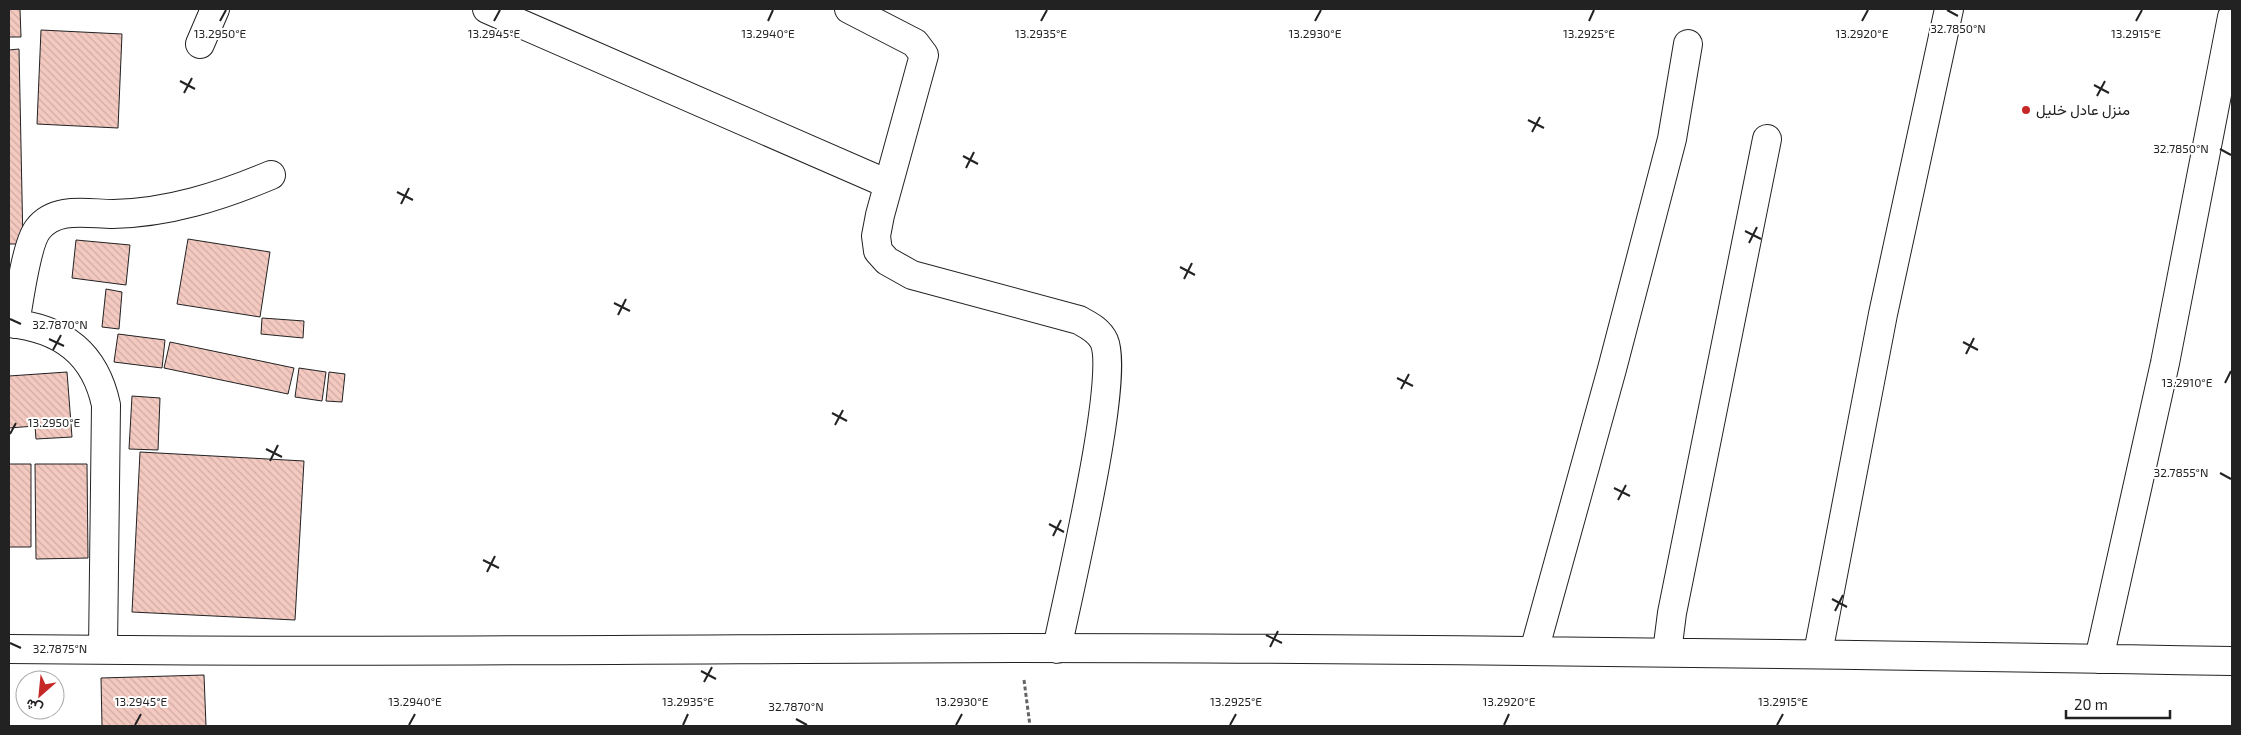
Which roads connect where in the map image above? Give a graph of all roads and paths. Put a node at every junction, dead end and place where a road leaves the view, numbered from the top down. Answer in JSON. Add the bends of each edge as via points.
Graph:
{"nodes":[{"id":1,"x":215,"y":9,"type":"edge"},
{"id":2,"x":487,"y":9,"type":"edge"},
{"id":3,"x":849,"y":9,"type":"edge"},
{"id":4,"x":1949,"y":9,"type":"edge"},
{"id":5,"x":2232,"y":17,"type":"edge"},
{"id":6,"x":200,"y":44,"type":"dead end"},
{"id":7,"x":1688,"y":44,"type":"dead end"},
{"id":8,"x":2222,"y":124,"type":"edge"},
{"id":9,"x":1767,"y":139,"type":"dead end"},
{"id":10,"x":271,"y":175,"type":"dead end"},
{"id":11,"x":888,"y":184,"type":"junction"},
{"id":12,"x":12,"y":323,"type":"edge"},
{"id":13,"x":1020,"y":648,"type":"junction"},
{"id":14,"x":1056,"y":648,"type":"junction"},
{"id":15,"x":9,"y":649,"type":"edge"},
{"id":16,"x":103,"y":650,"type":"junction"},
{"id":17,"x":1534,"y":651,"type":"junction"},
{"id":18,"x":1667,"y":652,"type":"junction"},
{"id":19,"x":1818,"y":653,"type":"junction"},
{"id":20,"x":2099,"y":659,"type":"junction"},
{"id":21,"x":2232,"y":661,"type":"edge"},
{"id":22,"x":1030,"y":726,"type":"edge"}],
"edges":[{"from":1,"to":6,"type":"street"},
{"from":2,"to":11,"type":"street"},
{"from":3,"to":11,"type":"street","via":[[915,43],[924,55]]},
{"from":4,"to":19,"type":"street","via":[[1883,314]]},
{"from":5,"to":8,"type":"street"},
{"from":7,"to":17,"type":"street","via":[[1672,140]]},
{"from":8,"to":20,"type":"street"},
{"from":9,"to":18,"type":"street","via":[[1672,613]]},
{"from":10,"to":12,"type":"street","via":[[196,202],[156,210],[116,214],[65,213],[50,218],[32,239]]},
{"from":11,"to":14,"type":"street","via":[[876,236],[878,251],[887,261],[912,276],[1079,320],[1091,326],[1105,341],[1106,388],[1102,427]]},
{"from":12,"to":16,"type":"street","via":[[47,331],[76,348],[96,374],[102,389],[106,405]]},
{"from":13,"to":14,"type":"street"},
{"from":13,"to":16,"type":"street"},
{"from":13,"to":22,"type":"path"},
{"from":14,"to":17,"type":"street"},
{"from":15,"to":16,"type":"street"},
{"from":17,"to":18,"type":"street"},
{"from":18,"to":19,"type":"street"},
{"from":19,"to":20,"type":"street"},
{"from":20,"to":21,"type":"street"}]}
